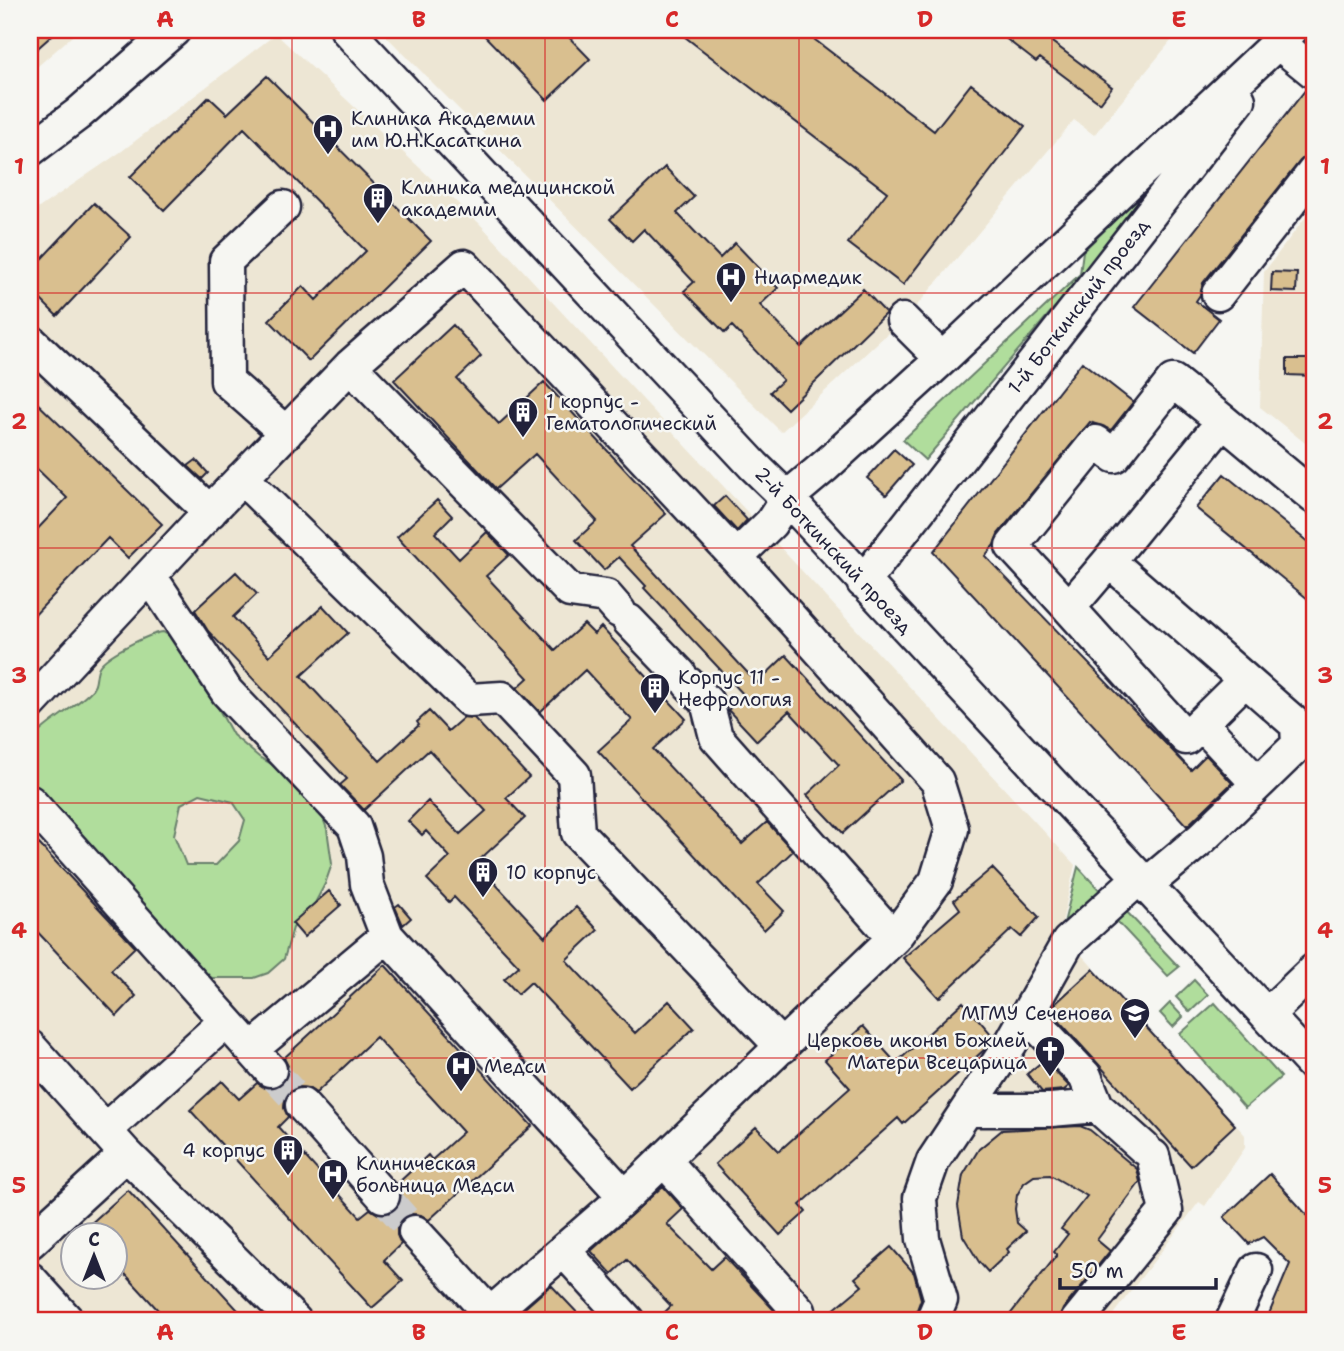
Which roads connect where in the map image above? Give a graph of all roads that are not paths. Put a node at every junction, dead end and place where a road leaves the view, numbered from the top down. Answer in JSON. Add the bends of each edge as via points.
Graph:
{"nodes":[{"id":1,"x":174,"y":30,"type":"edge"},
{"id":2,"x":350,"y":32,"type":"edge"},
{"id":3,"x":1289,"y":35,"type":"edge"},
{"id":4,"x":1314,"y":72,"type":"edge"},
{"id":5,"x":30,"y":150,"type":"edge"},
{"id":6,"x":1314,"y":172,"type":"edge"},
{"id":7,"x":283,"y":207,"type":"dead end"},
{"id":8,"x":1218,"y":293,"type":"dead end"},
{"id":9,"x":903,"y":320,"type":"dead end"},
{"id":10,"x":30,"y":341,"type":"edge"},
{"id":11,"x":942,"y":359,"type":"junction"},
{"id":12,"x":350,"y":366,"type":"junction"},
{"id":13,"x":1223,"y":421,"type":"junction"},
{"id":14,"x":286,"y":433,"type":"junction"},
{"id":15,"x":242,"y":478,"type":"junction"},
{"id":16,"x":1314,"y":497,"type":"edge"},
{"id":17,"x":787,"y":498,"type":"junction"},
{"id":18,"x":210,"y":512,"type":"junction"},
{"id":19,"x":736,"y":557,"type":"junction"},
{"id":20,"x":1109,"y":561,"type":"junction"},
{"id":21,"x":152,"y":573,"type":"junction"},
{"id":22,"x":863,"y":582,"type":"junction"},
{"id":23,"x":1069,"y":608,"type":"junction"},
{"id":24,"x":1245,"y":680,"type":"junction"},
{"id":25,"x":30,"y":704,"type":"edge"},
{"id":26,"x":1201,"y":723,"type":"junction"},
{"id":27,"x":1257,"y":783,"type":"junction"},
{"id":28,"x":30,"y":802,"type":"edge"},
{"id":29,"x":1142,"y":881,"type":"junction"},
{"id":30,"x":387,"y":936,"type":"junction"},
{"id":31,"x":894,"y":938,"type":"junction"},
{"id":32,"x":1314,"y":970,"type":"edge"},
{"id":33,"x":1027,"y":1015,"type":"junction"},
{"id":34,"x":1267,"y":1015,"type":"junction"},
{"id":35,"x":226,"y":1021,"type":"junction"},
{"id":36,"x":30,"y":1047,"type":"edge"},
{"id":37,"x":782,"y":1047,"type":"junction"},
{"id":38,"x":1314,"y":1066,"type":"edge"},
{"id":39,"x":302,"y":1105,"type":"tunnel mouth"},
{"id":40,"x":1097,"y":1106,"type":"junction"},
{"id":41,"x":967,"y":1110,"type":"junction"},
{"id":42,"x":105,"y":1130,"type":"junction"},
{"id":43,"x":126,"y":1154,"type":"junction"},
{"id":44,"x":664,"y":1160,"type":"junction"},
{"id":45,"x":383,"y":1196,"type":"tunnel mouth"},
{"id":46,"x":625,"y":1197,"type":"junction"},
{"id":47,"x":415,"y":1231,"type":"tunnel mouth"},
{"id":48,"x":30,"y":1242,"type":"edge"},
{"id":49,"x":564,"y":1251,"type":"junction"},
{"id":50,"x":1256,"y":1270,"type":"dead end"},
{"id":51,"x":30,"y":1279,"type":"edge"},
{"id":52,"x":486,"y":1318,"type":"edge"},
{"id":53,"x":68,"y":1321,"type":"edge"},
{"id":54,"x":295,"y":1321,"type":"edge"},
{"id":55,"x":628,"y":1321,"type":"edge"},
{"id":56,"x":788,"y":1321,"type":"edge"},
{"id":57,"x":932,"y":1321,"type":"edge"},
{"id":58,"x":1077,"y":1321,"type":"edge"},
{"id":59,"x":1232,"y":1321,"type":"edge"}],
"edges":[{"from":1,"to":5,"type":"street"},
{"from":2,"to":17,"type":"street","name":"2-й Боткинский проезд"},
{"from":3,"to":4,"type":"street"},
{"from":3,"to":11,"type":"street","name":"1-й Боткинский проезд"},
{"from":3,"to":22,"type":"street","name":"1-й Боткинский проезд"},
{"from":6,"to":8,"type":"street"},
{"from":7,"to":14,"type":"street","via":[[226,261],[227,381]]},
{"from":9,"to":11,"type":"street"},
{"from":10,"to":18,"type":"street"},
{"from":11,"to":17,"type":"street","name":"1-й Боткинский проезд"},
{"from":12,"to":14,"type":"street"},
{"from":12,"to":19,"type":"street","via":[[464,266]]},
{"from":12,"to":31,"type":"street","via":[[570,591],[606,596],[707,702],[716,737]]},
{"from":13,"to":16,"type":"street"},
{"from":13,"to":20,"type":"street"},
{"from":13,"to":23,"type":"street","via":[[1173,382],[1114,456],[1096,442],[1012,546]]},
{"from":14,"to":15,"type":"street"},
{"from":15,"to":18,"type":"street"},
{"from":15,"to":37,"type":"street","via":[[469,701],[502,698],[574,775],[578,833]]},
{"from":17,"to":19,"type":"street","name":"1-й Боткинский проезд","via":[[771,523]]},
{"from":17,"to":22,"type":"street","name":"2-й Боткинский проезд"},
{"from":18,"to":21,"type":"street"},
{"from":19,"to":31,"type":"street","via":[[937,781],[952,829],[936,881]]},
{"from":20,"to":23,"type":"street"},
{"from":20,"to":24,"type":"street"},
{"from":21,"to":25,"type":"street"},
{"from":21,"to":30,"type":"street","via":[[227,692],[354,826],[367,884]]},
{"from":22,"to":29,"type":"street","name":"2-й Боткинский проезд"},
{"from":23,"to":26,"type":"street","via":[[1186,738]]},
{"from":24,"to":26,"type":"street"},
{"from":24,"to":27,"type":"street","via":[[1297,724],[1298,745]]},
{"from":26,"to":27,"type":"street"},
{"from":27,"to":29,"type":"street","via":[[1202,838]]},
{"from":28,"to":35,"type":"street"},
{"from":29,"to":33,"type":"street","via":[[1068,942]]},
{"from":29,"to":34,"type":"street","name":"2-й Боткинский проезд"},
{"from":30,"to":35,"type":"street","via":[[261,1059]]},
{"from":30,"to":46,"type":"street"},
{"from":31,"to":37,"type":"street"},
{"from":32,"to":34,"type":"street"},
{"from":33,"to":40,"type":"street","via":[[1085,1076]]},
{"from":33,"to":41,"type":"street"},
{"from":34,"to":38,"type":"street","name":"2-й Боткинский проезд"},
{"from":35,"to":42,"type":"street"},
{"from":36,"to":42,"type":"street"},
{"from":37,"to":44,"type":"street"},
{"from":39,"to":45,"type":"street"},
{"from":40,"to":41,"type":"street"},
{"from":40,"to":58,"type":"street","via":[[1148,1152],[1166,1211]]},
{"from":41,"to":57,"type":"street","via":[[933,1161],[920,1198],[923,1239],[941,1300]]},
{"from":42,"to":43,"type":"street"},
{"from":43,"to":48,"type":"street"},
{"from":43,"to":54,"type":"street"},
{"from":44,"to":46,"type":"street"},
{"from":44,"to":56,"type":"street","via":[[799,1311]]},
{"from":46,"to":49,"type":"street"},
{"from":47,"to":52,"type":"street"},
{"from":49,"to":52,"type":"street"},
{"from":49,"to":55,"type":"street"},
{"from":50,"to":59,"type":"street"},
{"from":51,"to":53,"type":"street"}]}
